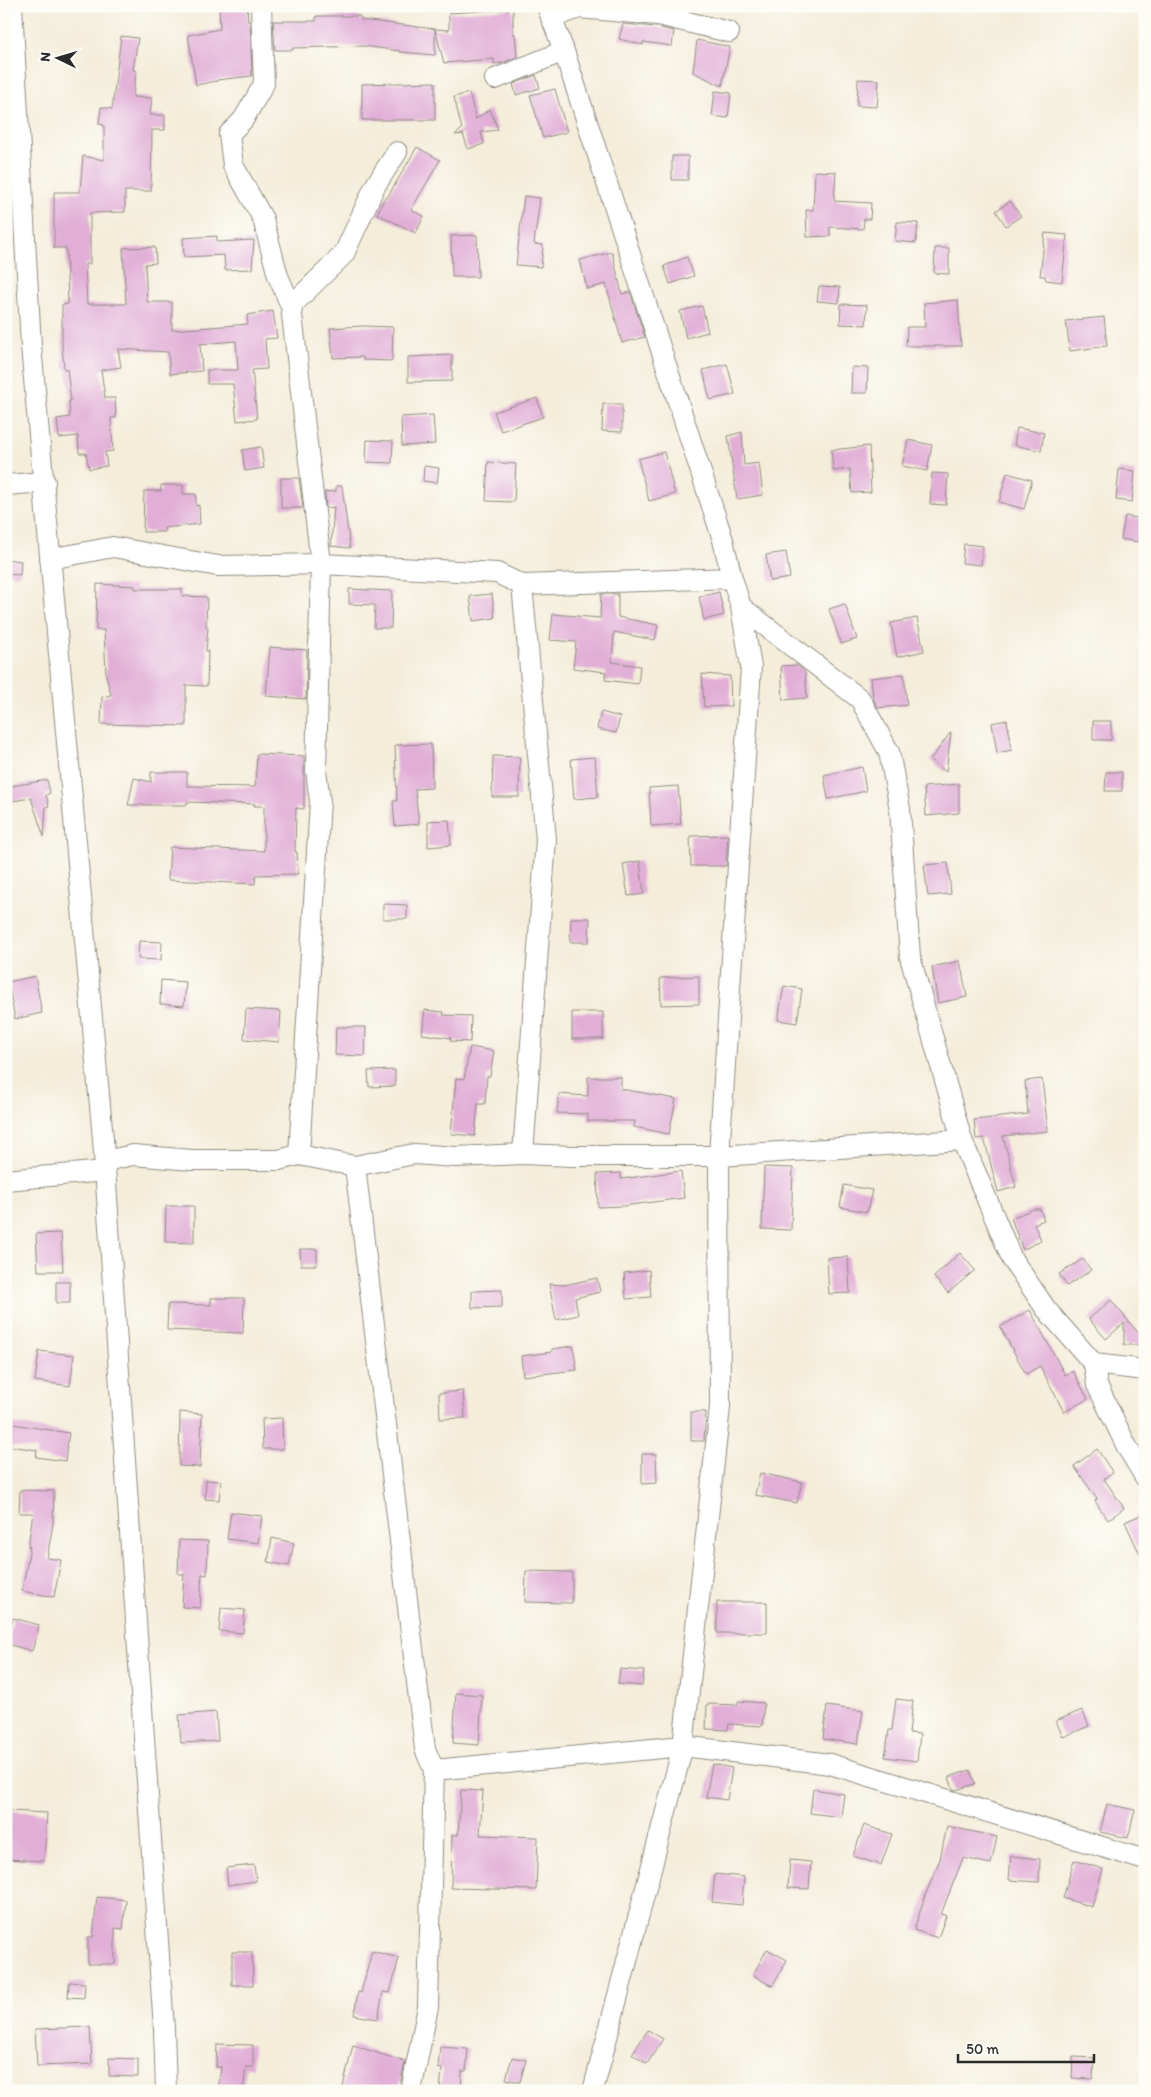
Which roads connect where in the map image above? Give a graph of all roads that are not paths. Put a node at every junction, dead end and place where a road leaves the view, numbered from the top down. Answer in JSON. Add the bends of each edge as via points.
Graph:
{"nodes":[{"id":1,"x":12,"y":6,"type":"edge"},
{"id":2,"x":261,"y":6,"type":"edge"},
{"id":3,"x":549,"y":12,"type":"edge"},
{"id":4,"x":729,"y":32,"type":"dead end"},
{"id":5,"x":564,"y":52,"type":"junction"},
{"id":6,"x":495,"y":79,"type":"dead end"},
{"id":7,"x":397,"y":152,"type":"dead end"},
{"id":8,"x":291,"y":306,"type":"junction"},
{"id":9,"x":44,"y":482,"type":"junction"},
{"id":10,"x":6,"y":485,"type":"edge"},
{"id":11,"x":50,"y":559,"type":"junction"},
{"id":12,"x":321,"y":564,"type":"junction"},
{"id":13,"x":732,"y":578,"type":"junction"},
{"id":14,"x":522,"y":585,"type":"junction"},
{"id":15,"x":742,"y":607,"type":"junction"},
{"id":16,"x":962,"y":1140,"type":"junction"},
{"id":17,"x":523,"y":1154,"type":"junction"},
{"id":18,"x":299,"y":1155,"type":"junction"},
{"id":19,"x":719,"y":1156,"type":"junction"},
{"id":20,"x":355,"y":1166,"type":"junction"},
{"id":21,"x":106,"y":1171,"type":"junction"},
{"id":22,"x":6,"y":1180,"type":"edge"},
{"id":23,"x":1094,"y":1364,"type":"junction"},
{"id":24,"x":1145,"y":1370,"type":"edge"},
{"id":25,"x":1145,"y":1477,"type":"edge"},
{"id":26,"x":684,"y":1746,"type":"junction"},
{"id":27,"x":434,"y":1770,"type":"junction"},
{"id":28,"x":1145,"y":1860,"type":"edge"},
{"id":29,"x":166,"y":2091,"type":"edge"},
{"id":30,"x":411,"y":2091,"type":"edge"},
{"id":31,"x":592,"y":2091,"type":"edge"}],
"edges":[{"from":1,"to":9,"type":"street","via":[[31,346]]},
{"from":2,"to":8,"type":"street","via":[[264,84],[243,120],[229,134],[232,165],[263,219],[278,276]]},
{"from":3,"to":4,"type":"street","via":[[589,8],[658,14]]},
{"from":3,"to":5,"type":"street"},
{"from":5,"to":6,"type":"street"},
{"from":5,"to":13,"type":"street","via":[[723,540]]},
{"from":7,"to":8,"type":"street","via":[[375,186],[344,254]]},
{"from":8,"to":12,"type":"street"},
{"from":9,"to":10,"type":"street"},
{"from":9,"to":11,"type":"street"},
{"from":11,"to":12,"type":"street","via":[[113,547],[218,566]]},
{"from":11,"to":21,"type":"street"},
{"from":12,"to":14,"type":"street","via":[[497,573]]},
{"from":12,"to":18,"type":"street","via":[[316,770],[320,801]]},
{"from":13,"to":14,"type":"street"},
{"from":13,"to":15,"type":"street"},
{"from":14,"to":17,"type":"street","via":[[546,839]]},
{"from":15,"to":16,"type":"street","via":[[860,699],[889,752],[900,809],[910,957]]},
{"from":15,"to":19,"type":"street","via":[[751,667]]},
{"from":16,"to":19,"type":"street"},
{"from":16,"to":23,"type":"street","via":[[1012,1259],[1046,1309]]},
{"from":17,"to":19,"type":"street"},
{"from":17,"to":20,"type":"street","via":[[456,1157],[414,1154]]},
{"from":18,"to":20,"type":"street"},
{"from":18,"to":21,"type":"street","via":[[279,1160],[192,1160],[133,1155],[106,1161]]},
{"from":19,"to":26,"type":"street","via":[[720,1407]]},
{"from":20,"to":27,"type":"street","via":[[425,1749]]},
{"from":21,"to":22,"type":"street"},
{"from":21,"to":29,"type":"street"},
{"from":23,"to":24,"type":"street"},
{"from":23,"to":25,"type":"street","via":[[1097,1385]]},
{"from":26,"to":27,"type":"street"},
{"from":26,"to":28,"type":"street","via":[[830,1764]]},
{"from":26,"to":31,"type":"street"},
{"from":27,"to":30,"type":"street","via":[[428,2007]]}]}
